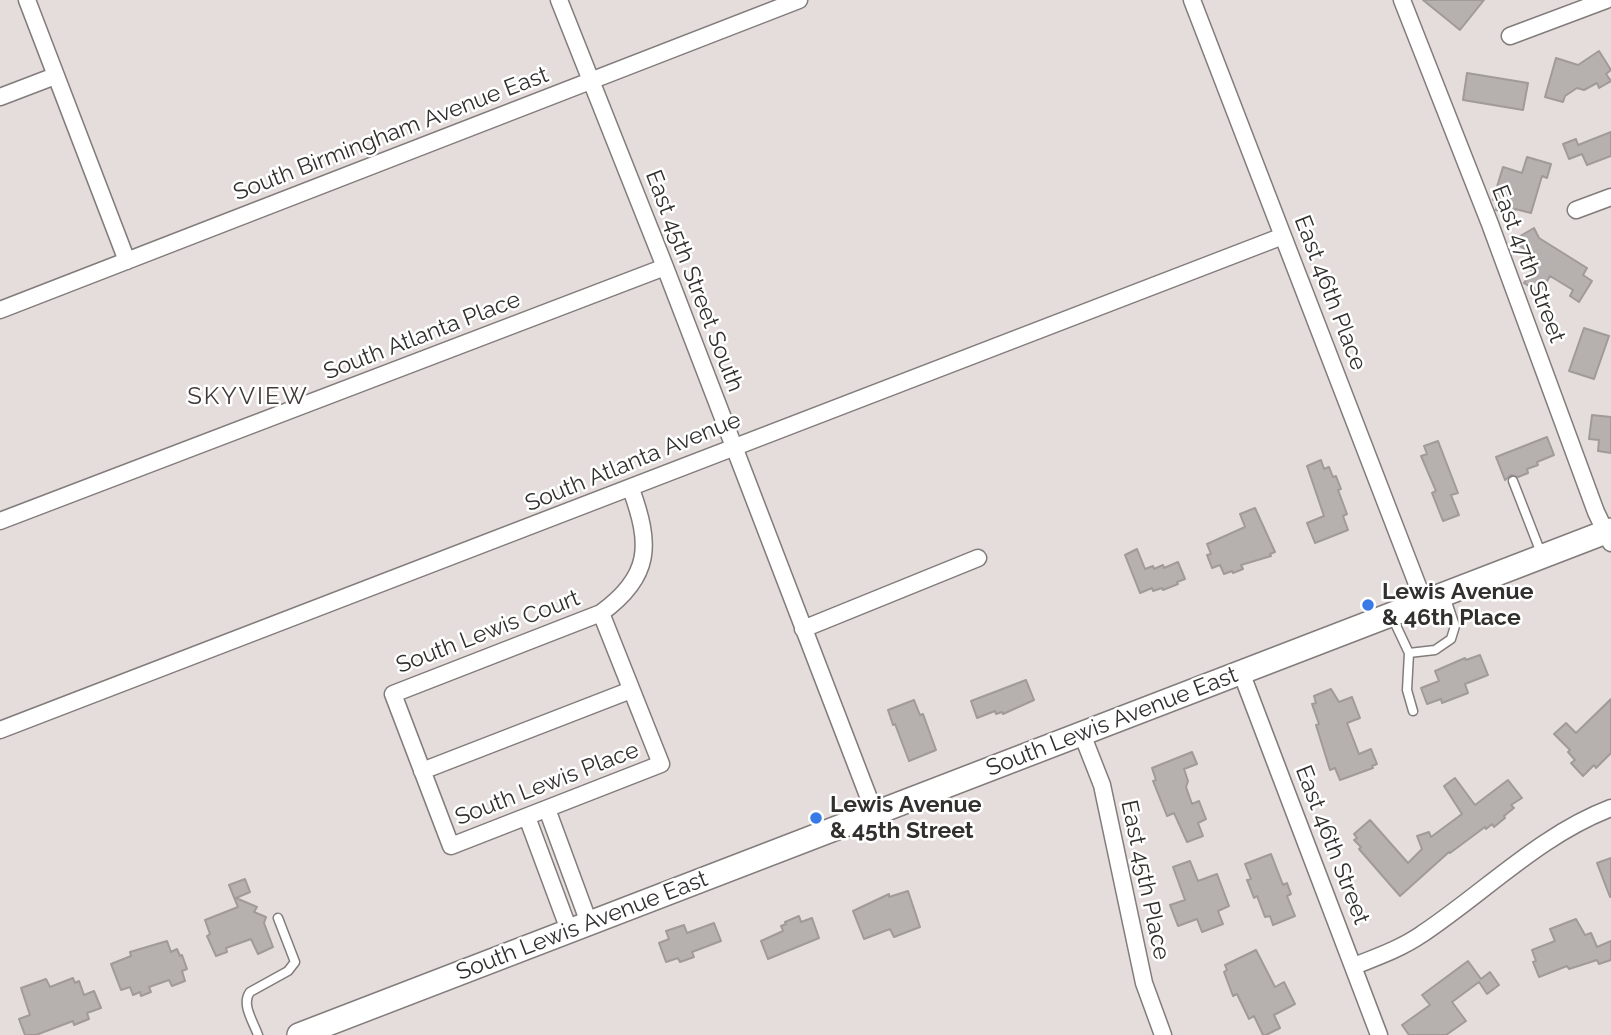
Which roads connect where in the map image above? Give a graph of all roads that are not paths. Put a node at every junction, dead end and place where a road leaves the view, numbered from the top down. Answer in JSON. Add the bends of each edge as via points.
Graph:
{"nodes":[{"id":1,"x":27,"y":0,"type":"edge"},
{"id":2,"x":559,"y":0,"type":"edge"},
{"id":3,"x":799,"y":0,"type":"edge"},
{"id":4,"x":1192,"y":0,"type":"edge"},
{"id":5,"x":1402,"y":0,"type":"edge"},
{"id":6,"x":1606,"y":0,"type":"edge"},
{"id":7,"x":1510,"y":36,"type":"dead end"},
{"id":8,"x":55,"y":76,"type":"junction"},
{"id":9,"x":591,"y":80,"type":"junction"},
{"id":10,"x":0,"y":97,"type":"edge"},
{"id":11,"x":1611,"y":197,"type":"edge"},
{"id":12,"x":1576,"y":210,"type":"dead end"},
{"id":13,"x":1283,"y":236,"type":"junction"},
{"id":14,"x":127,"y":261,"type":"junction"},
{"id":15,"x":665,"y":267,"type":"junction"},
{"id":16,"x":0,"y":310,"type":"edge"},
{"id":17,"x":733,"y":446,"type":"junction"},
{"id":18,"x":1513,"y":481,"type":"dead end"},
{"id":19,"x":631,"y":489,"type":"junction"},
{"id":20,"x":0,"y":521,"type":"edge"},
{"id":21,"x":1609,"y":535,"type":"edge"},
{"id":22,"x":1542,"y":557,"type":"junction"},
{"id":23,"x":978,"y":558,"type":"dead end"},
{"id":24,"x":1435,"y":598,"type":"junction"},
{"id":25,"x":601,"y":613,"type":"junction"},
{"id":26,"x":1391,"y":615,"type":"junction"},
{"id":27,"x":803,"y":629,"type":"junction"},
{"id":28,"x":1409,"y":653,"type":"junction"},
{"id":29,"x":1241,"y":672,"type":"junction"},
{"id":30,"x":631,"y":690,"type":"junction"},
{"id":31,"x":1413,"y":710,"type":"dead end"},
{"id":32,"x":0,"y":730,"type":"edge"},
{"id":33,"x":1082,"y":734,"type":"junction"},
{"id":34,"x":422,"y":771,"type":"junction"},
{"id":35,"x":1611,"y":808,"type":"edge"},
{"id":36,"x":547,"y":809,"type":"junction"},
{"id":37,"x":875,"y":814,"type":"junction"},
{"id":38,"x":527,"y":817,"type":"junction"},
{"id":39,"x":567,"y":863,"type":"junction"},
{"id":40,"x":547,"y":871,"type":"junction"},
{"id":41,"x":278,"y":918,"type":"dead end"},
{"id":42,"x":579,"y":927,"type":"junction"},
{"id":43,"x":1354,"y":966,"type":"junction"},
{"id":44,"x":1160,"y":1030,"type":"edge"},
{"id":45,"x":258,"y":1035,"type":"edge"},
{"id":46,"x":299,"y":1035,"type":"edge"},
{"id":47,"x":1379,"y":1035,"type":"edge"}],
"edges":[{"from":1,"to":8,"type":"street"},
{"from":2,"to":9,"type":"street","name":"East 45th Street South"},
{"from":3,"to":9,"type":"street","name":"South Birmingham Avenue East"},
{"from":4,"to":13,"type":"street","name":"East 46th Place"},
{"from":5,"to":21,"type":"street","name":"East 47th Street","via":[[1596,512]]},
{"from":6,"to":7,"type":"street"},
{"from":8,"to":10,"type":"street"},
{"from":8,"to":14,"type":"street"},
{"from":9,"to":14,"type":"street","name":"South Birmingham Avenue East"},
{"from":9,"to":15,"type":"street","name":"East 45th Street South"},
{"from":11,"to":12,"type":"street"},
{"from":13,"to":17,"type":"street","name":"South Atlanta Avenue"},
{"from":13,"to":24,"type":"street","name":"East 46th Place"},
{"from":14,"to":16,"type":"street","name":"South Birmingham Avenue East"},
{"from":15,"to":17,"type":"street","name":"East 45th Street South"},
{"from":15,"to":20,"type":"street","name":"South Atlanta Place"},
{"from":17,"to":19,"type":"street","name":"South Atlanta Avenue"},
{"from":17,"to":27,"type":"street","name":"East 45th Street South"},
{"from":18,"to":22,"type":"lane"},
{"from":19,"to":25,"type":"street","via":[[643,527],[643,560],[627,590]]},
{"from":19,"to":32,"type":"street","name":"South Atlanta Avenue"},
{"from":21,"to":22,"type":"main road","name":"South Lewis Avenue East"},
{"from":22,"to":24,"type":"main road","name":"South Lewis Avenue East"},
{"from":23,"to":27,"type":"street"},
{"from":24,"to":26,"type":"main road","name":"South Lewis Avenue East"},
{"from":24,"to":28,"type":"lane","via":[[1455,626],[1451,639],[1435,650]]},
{"from":25,"to":30,"type":"street"},
{"from":25,"to":34,"type":"street","name":"South Lewis Court","via":[[393,694]]},
{"from":26,"to":28,"type":"lane"},
{"from":26,"to":29,"type":"main road","name":"South Lewis Avenue East"},
{"from":27,"to":37,"type":"street","name":"East 45th Street South"},
{"from":28,"to":31,"type":"lane","via":[[1406,690]]},
{"from":29,"to":33,"type":"main road","name":"South Lewis Avenue East"},
{"from":29,"to":43,"type":"street","name":"East 46th Street"},
{"from":30,"to":34,"type":"street"},
{"from":30,"to":36,"type":"street","name":"South Lewis Place","via":[[661,764]]},
{"from":33,"to":37,"type":"main road","name":"South Lewis Avenue East"},
{"from":33,"to":44,"type":"street","name":"East 45th Place","via":[[1102,785],[1144,983]]},
{"from":34,"to":38,"type":"street","name":"South Lewis Place","via":[[451,846]]},
{"from":35,"to":43,"type":"street","via":[[1560,832],[1420,936]]},
{"from":36,"to":38,"type":"street","name":"South Lewis Place"},
{"from":36,"to":39,"type":"street"},
{"from":37,"to":42,"type":"main road","name":"South Lewis Avenue East"},
{"from":38,"to":40,"type":"street"},
{"from":39,"to":40,"type":"lane"},
{"from":39,"to":42,"type":"street"},
{"from":40,"to":42,"type":"street"},
{"from":41,"to":45,"type":"lane","via":[[295,962],[247,996]]},
{"from":42,"to":46,"type":"main road","name":"South Lewis Avenue East"},
{"from":43,"to":47,"type":"street","name":"East 46th Street"}]}
